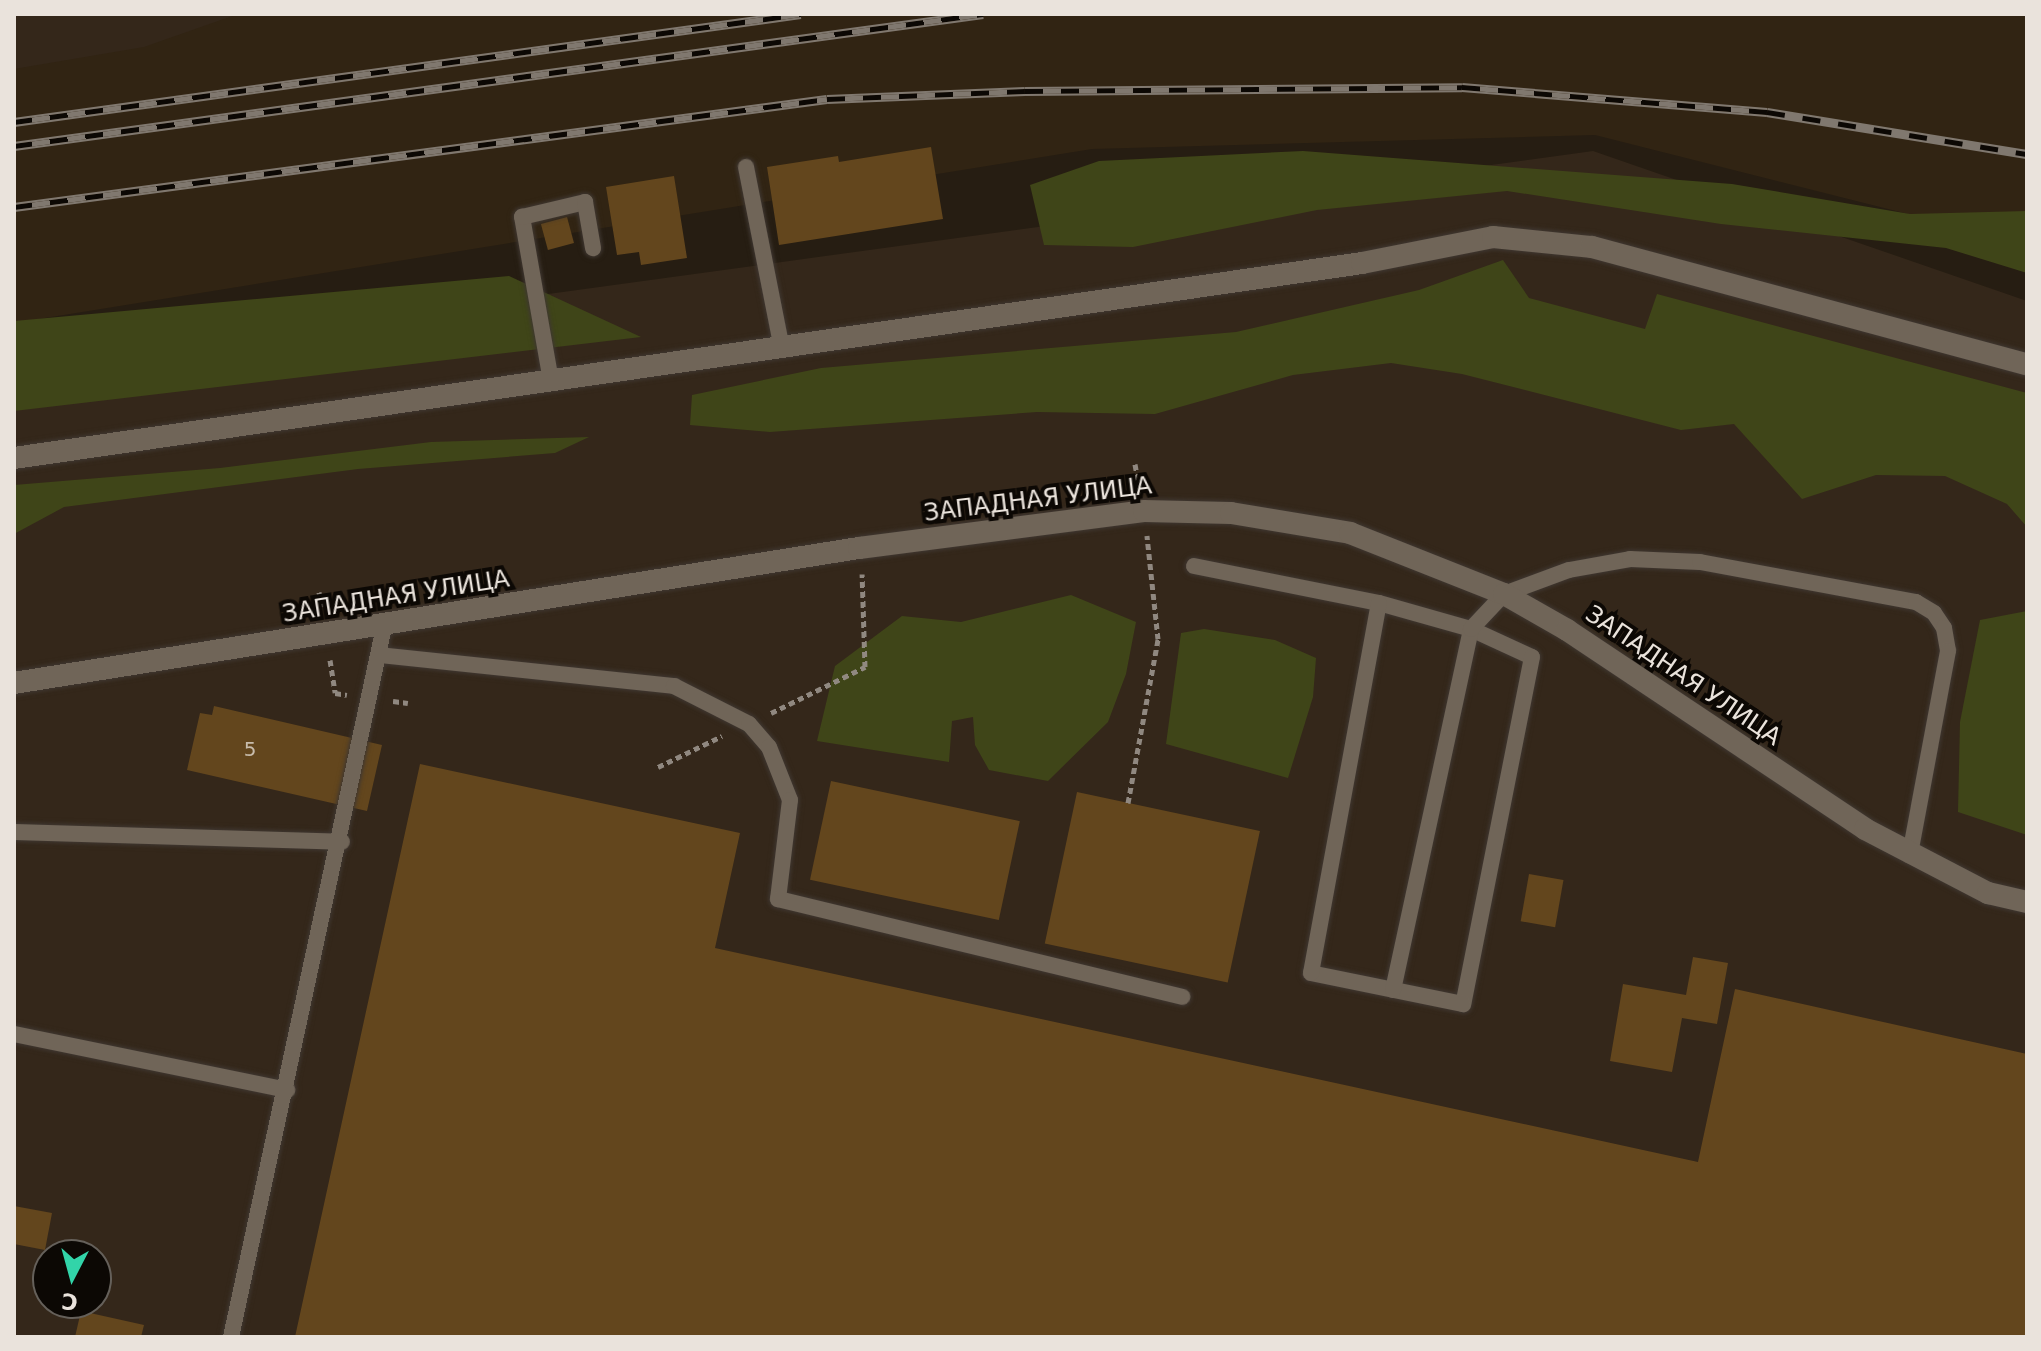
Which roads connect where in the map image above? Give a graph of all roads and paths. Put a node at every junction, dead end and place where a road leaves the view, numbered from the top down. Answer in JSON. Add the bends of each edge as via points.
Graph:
{"nodes":[{"id":1,"x":746,"y":167,"type":"dead end"},
{"id":2,"x":593,"y":248,"type":"dead end"},
{"id":3,"x":782,"y":348,"type":"junction"},
{"id":4,"x":2027,"y":364,"type":"edge"},
{"id":5,"x":551,"y":381,"type":"junction"},
{"id":6,"x":14,"y":458,"type":"edge"},
{"id":7,"x":1135,"y":464,"type":"dead end"},
{"id":8,"x":1144,"y":511,"type":"junction"},
{"id":9,"x":859,"y":548,"type":"junction"},
{"id":10,"x":1194,"y":566,"type":"dead end"},
{"id":11,"x":319,"y":592,"type":"dead end"},
{"id":12,"x":1504,"y":594,"type":"junction"},
{"id":13,"x":1379,"y":603,"type":"junction"},
{"id":14,"x":384,"y":627,"type":"junction"},
{"id":15,"x":1471,"y":629,"type":"junction"},
{"id":16,"x":327,"y":635,"type":"junction"},
{"id":17,"x":379,"y":655,"type":"junction"},
{"id":18,"x":14,"y":683,"type":"edge"},
{"id":19,"x":371,"y":698,"type":"junction"},
{"id":20,"x":408,"y":703,"type":"dead end"},
{"id":21,"x":749,"y":724,"type":"junction"},
{"id":22,"x":658,"y":767,"type":"dead end"},
{"id":23,"x":1128,"y":803,"type":"dead end"},
{"id":24,"x":14,"y":832,"type":"edge"},
{"id":25,"x":342,"y":842,"type":"junction"},
{"id":26,"x":1910,"y":855,"type":"junction"},
{"id":27,"x":2027,"y":902,"type":"edge"},
{"id":28,"x":1393,"y":990,"type":"junction"},
{"id":29,"x":1182,"y":997,"type":"dead end"},
{"id":30,"x":14,"y":1034,"type":"edge"},
{"id":31,"x":287,"y":1090,"type":"junction"},
{"id":32,"x":231,"y":1337,"type":"edge"}],
"edges":[{"from":1,"to":3,"type":"lane"},
{"from":2,"to":5,"type":"lane","via":[[585,202],[522,217]]},
{"from":3,"to":4,"type":"street","via":[[1362,263],[1493,237],[1592,247]]},
{"from":3,"to":5,"type":"street"},
{"from":5,"to":6,"type":"street"},
{"from":7,"to":8,"type":"path"},
{"from":8,"to":9,"type":"street","name":"ЗАПАДНАЯ УЛИЦА"},
{"from":8,"to":12,"type":"street","name":"ЗАПАДНАЯ УЛИЦА","via":[[1231,513],[1350,533]]},
{"from":8,"to":23,"type":"path","via":[[1158,639]]},
{"from":9,"to":14,"type":"street","name":"ЗАПАДНАЯ УЛИЦА"},
{"from":9,"to":21,"type":"path","via":[[865,667]]},
{"from":10,"to":13,"type":"lane"},
{"from":11,"to":16,"type":"path"},
{"from":12,"to":15,"type":"lane"},
{"from":12,"to":26,"type":"street","name":"ЗАПАДНАЯ УЛИЦА"},
{"from":12,"to":26,"type":"lane","via":[[1569,570],[1630,559],[1700,562],[1916,602],[1934,613],[1944,628],[1948,651]]},
{"from":13,"to":15,"type":"lane"},
{"from":13,"to":28,"type":"lane","via":[[1311,973]]},
{"from":14,"to":16,"type":"street","name":"ЗАПАДНАЯ УЛИЦА"},
{"from":14,"to":17,"type":"lane"},
{"from":15,"to":28,"type":"lane"},
{"from":15,"to":28,"type":"lane","via":[[1532,657],[1463,1004]]},
{"from":16,"to":18,"type":"street","name":"ЗАПАДНАЯ УЛИЦА"},
{"from":16,"to":19,"type":"path","via":[[335,693]]},
{"from":17,"to":19,"type":"lane"},
{"from":17,"to":21,"type":"lane","via":[[674,686]]},
{"from":19,"to":20,"type":"path"},
{"from":19,"to":25,"type":"lane"},
{"from":21,"to":22,"type":"path"},
{"from":21,"to":29,"type":"lane","via":[[769,747],[790,800],[778,899]]},
{"from":24,"to":25,"type":"lane"},
{"from":25,"to":31,"type":"lane"},
{"from":26,"to":27,"type":"street","name":"ЗАПАДНАЯ УЛИЦА","via":[[1988,893]]},
{"from":30,"to":31,"type":"lane"},
{"from":31,"to":32,"type":"lane"}]}
